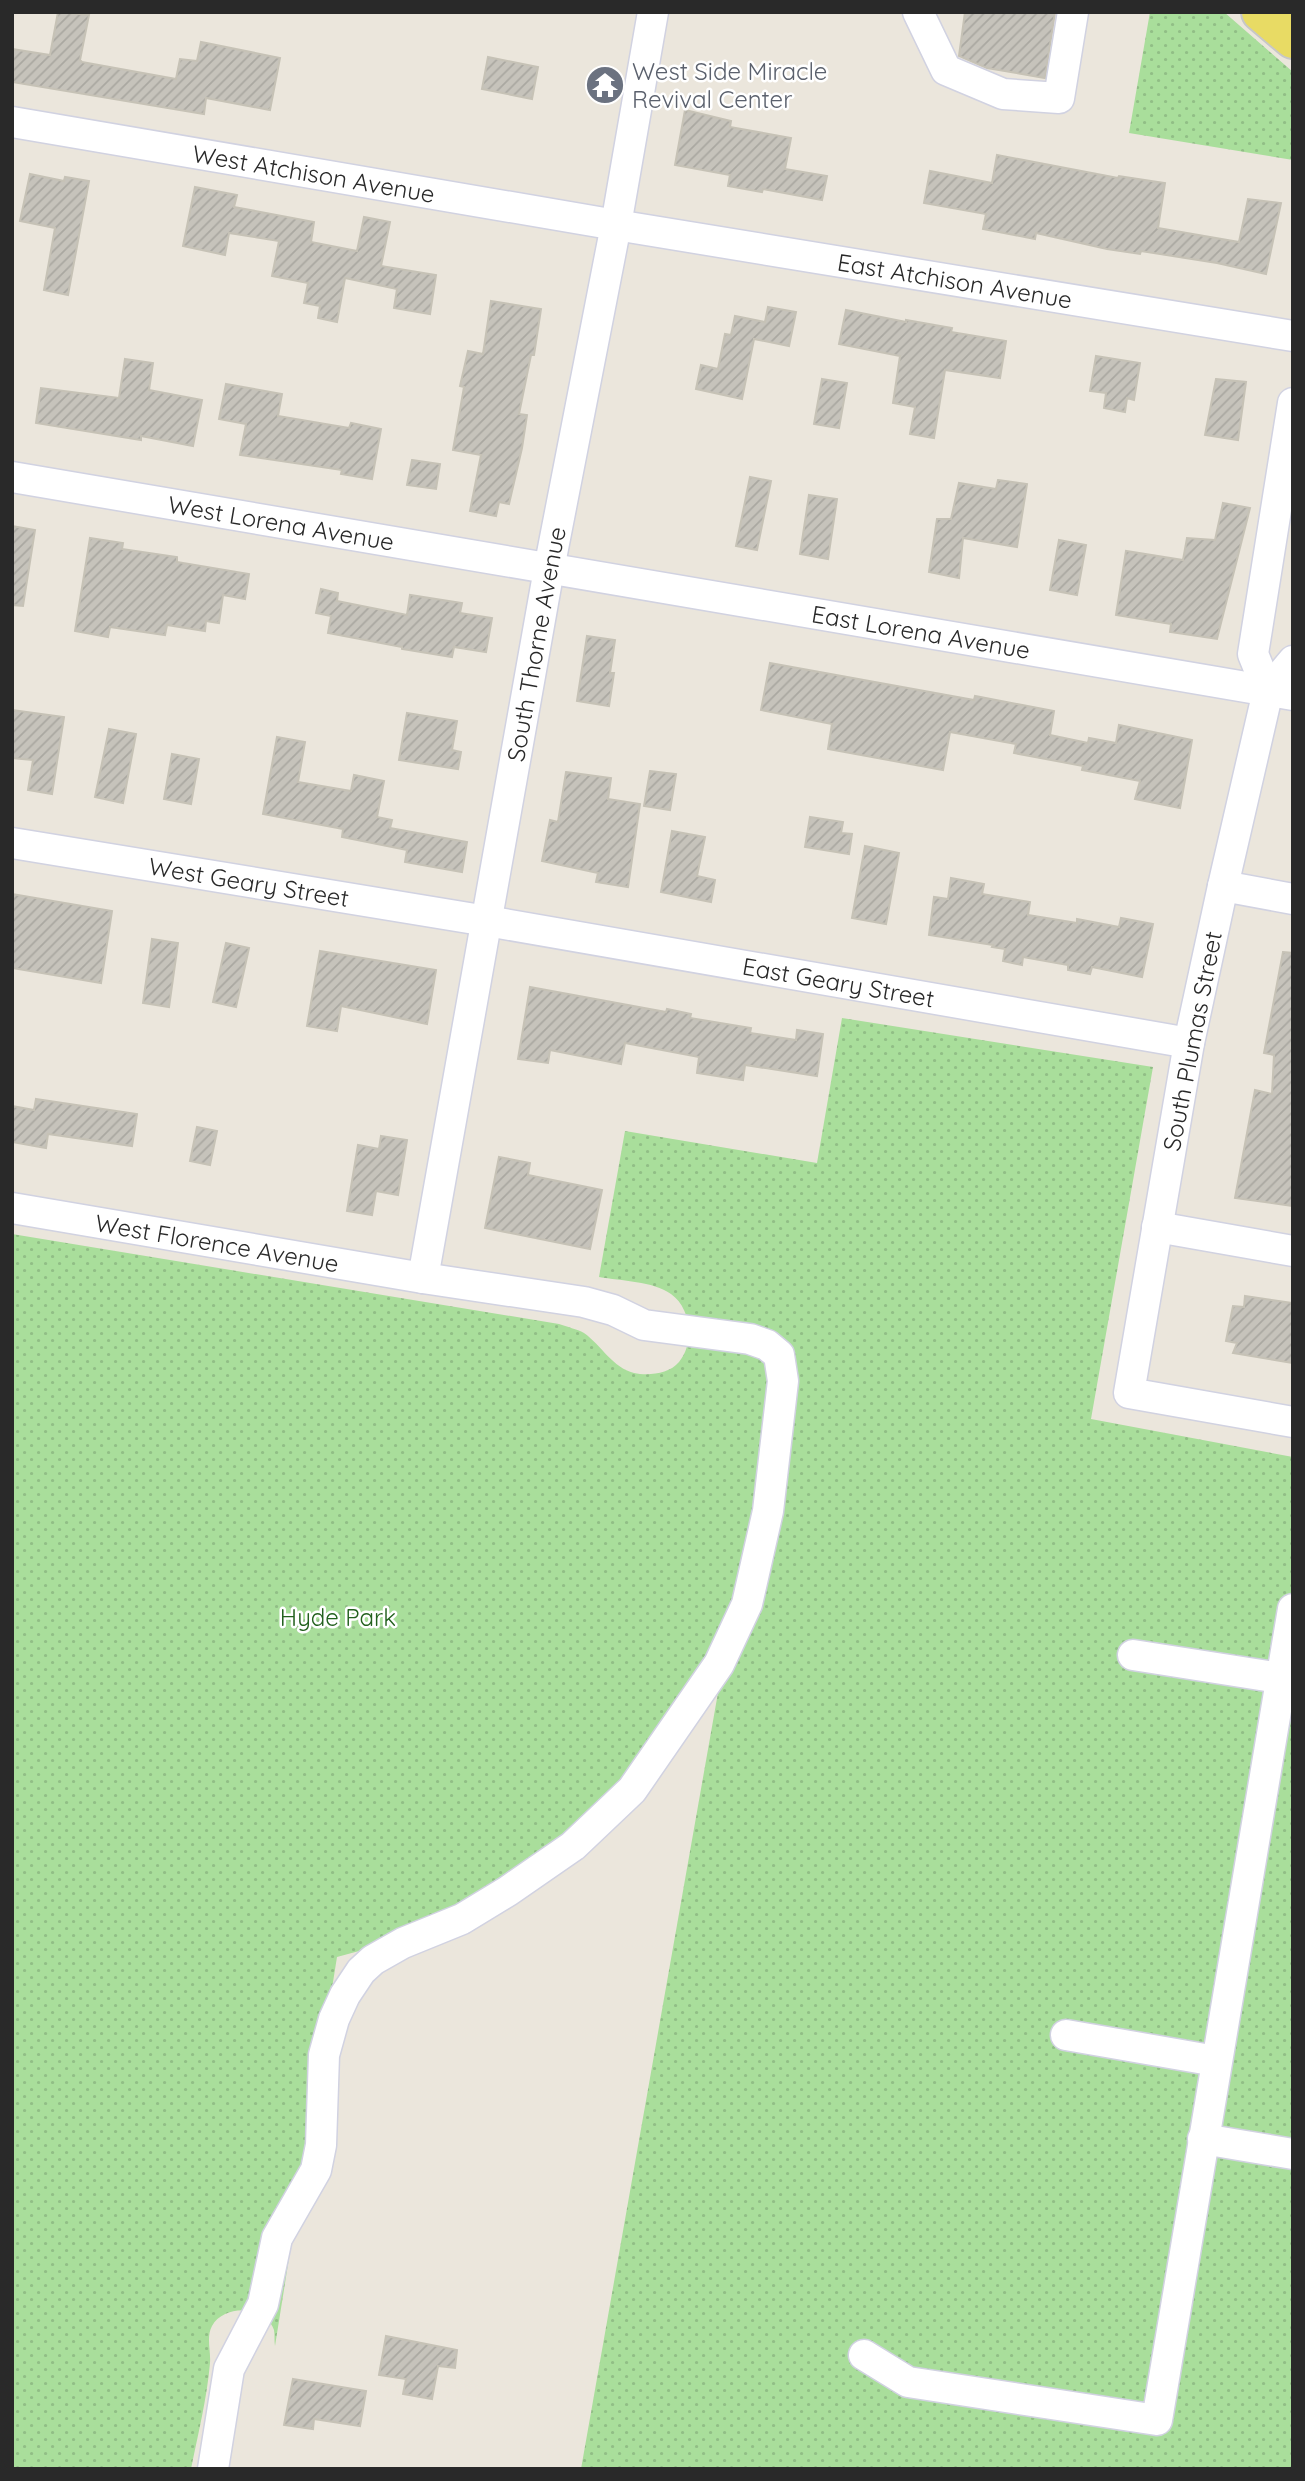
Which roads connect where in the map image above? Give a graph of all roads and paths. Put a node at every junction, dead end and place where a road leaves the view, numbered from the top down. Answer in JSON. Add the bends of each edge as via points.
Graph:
{"nodes":[{"id":1,"x":653,"y":12,"type":"edge"},
{"id":2,"x":918,"y":12,"type":"edge"},
{"id":3,"x":1073,"y":12,"type":"edge"},
{"id":4,"x":1261,"y":12,"type":"edge"},
{"id":5,"x":1293,"y":39,"type":"edge"},
{"id":6,"x":12,"y":122,"type":"edge"},
{"id":7,"x":616,"y":225,"type":"junction"},
{"id":8,"x":1293,"y":336,"type":"edge"},
{"id":9,"x":1293,"y":403,"type":"edge"},
{"id":10,"x":12,"y":477,"type":"edge"},
{"id":11,"x":549,"y":569,"type":"junction"},
{"id":12,"x":1293,"y":662,"type":"edge"},
{"id":13,"x":1280,"y":693,"type":"edge"},
{"id":14,"x":12,"y":843,"type":"edge"},
{"id":15,"x":1223,"y":886,"type":"junction"},
{"id":16,"x":1293,"y":899,"type":"edge"},
{"id":17,"x":486,"y":921,"type":"junction"},
{"id":18,"x":1189,"y":1043,"type":"junction"},
{"id":19,"x":12,"y":1208,"type":"edge"},
{"id":20,"x":1157,"y":1227,"type":"junction"},
{"id":21,"x":1293,"y":1251,"type":"edge"},
{"id":22,"x":423,"y":1278,"type":"junction"},
{"id":23,"x":1293,"y":1422,"type":"edge"},
{"id":24,"x":1293,"y":1609,"type":"edge"},
{"id":25,"x":1133,"y":1655,"type":"dead end"},
{"id":26,"x":1280,"y":1678,"type":"junction"},
{"id":27,"x":1066,"y":2035,"type":"dead end"},
{"id":28,"x":1216,"y":2061,"type":"junction"},
{"id":29,"x":1203,"y":2139,"type":"junction"},
{"id":30,"x":1293,"y":2154,"type":"edge"},
{"id":31,"x":864,"y":2356,"type":"dead end"},
{"id":32,"x":213,"y":2469,"type":"edge"}],
"edges":[{"from":1,"to":7,"type":"street","name":"South Thorne Avenue"},
{"from":2,"to":3,"type":"street","via":[[946,70],[1003,94],[1059,98]]},
{"from":4,"to":5,"type":"main road"},
{"from":6,"to":7,"type":"street","name":"West Atchison Avenue"},
{"from":7,"to":8,"type":"street","name":"East Atchison Avenue"},
{"from":7,"to":11,"type":"street","name":"South Thorne Avenue"},
{"from":9,"to":13,"type":"street","via":[[1253,654]]},
{"from":10,"to":11,"type":"street","name":"West Lorena Avenue"},
{"from":11,"to":13,"type":"street","name":"East Lorena Avenue"},
{"from":11,"to":17,"type":"street","name":"South Thorne Avenue"},
{"from":12,"to":13,"type":"street","name":"South Plumas Street"},
{"from":13,"to":15,"type":"street","name":"South Plumas Street"},
{"from":14,"to":17,"type":"street","name":"West Geary Street"},
{"from":15,"to":16,"type":"street"},
{"from":15,"to":18,"type":"street","name":"South Plumas Street"},
{"from":17,"to":18,"type":"street","name":"East Geary Street"},
{"from":17,"to":22,"type":"street","name":"South Thorne Avenue"},
{"from":18,"to":20,"type":"street","name":"South Plumas Street"},
{"from":19,"to":22,"type":"street","name":"West Florence Avenue"},
{"from":20,"to":21,"type":"street"},
{"from":20,"to":23,"type":"street","name":"South Plumas Street","via":[[1129,1393]]},
{"from":22,"to":32,"type":"street","name":"West Florence Avenue","via":[[584,1302],[644,1325],[767,1345],[779,1355],[783,1381],[761,1548],[747,1604],[719,1664],[632,1790],[573,1846],[508,1891],[463,1919],[389,1951],[361,1971],[339,2008],[324,2055],[316,2171],[276,2238],[263,2304],[229,2369]]},
{"from":24,"to":26,"type":"street"},
{"from":25,"to":26,"type":"street"},
{"from":26,"to":28,"type":"street"},
{"from":27,"to":28,"type":"street"},
{"from":28,"to":29,"type":"street"},
{"from":29,"to":30,"type":"street"},
{"from":29,"to":31,"type":"street","via":[[1157,2420],[908,2382]]}]}
